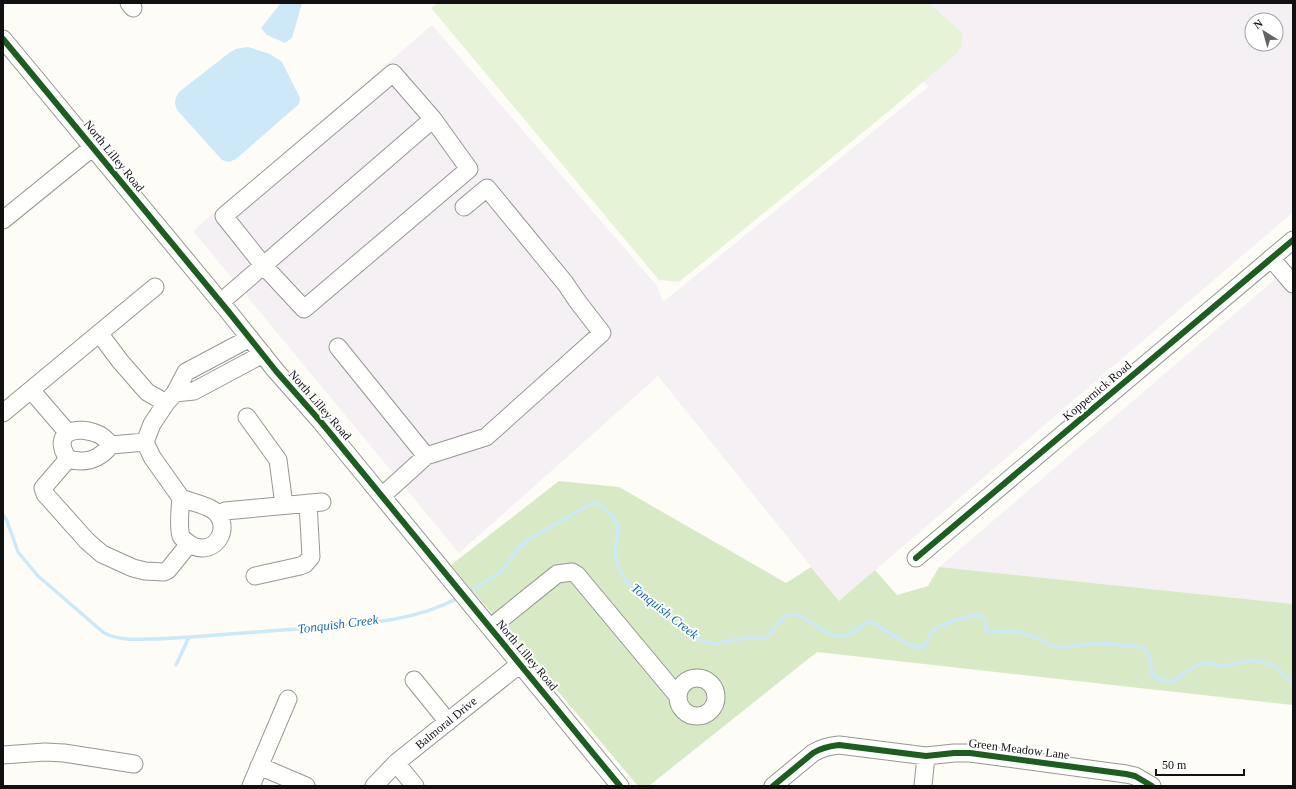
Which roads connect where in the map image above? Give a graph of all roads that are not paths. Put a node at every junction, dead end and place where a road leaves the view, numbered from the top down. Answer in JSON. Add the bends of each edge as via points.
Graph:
{"nodes":[{"id":1,"x":3,"y":38,"type":"edge"},
{"id":2,"x":433,"y":119,"type":"junction"},
{"id":3,"x":93,"y":147,"type":"junction"},
{"id":4,"x":464,"y":206,"type":"dead end"},
{"id":5,"x":3,"y":220,"type":"edge"},
{"id":6,"x":1293,"y":240,"type":"edge"},
{"id":7,"x":1271,"y":258,"type":"junction"},
{"id":8,"x":263,"y":265,"type":"junction"},
{"id":9,"x":1293,"y":284,"type":"edge"},
{"id":10,"x":155,"y":287,"type":"dead end"},
{"id":11,"x":221,"y":302,"type":"junction"},
{"id":12,"x":99,"y":333,"type":"junction"},
{"id":13,"x":250,"y":338,"type":"junction"},
{"id":14,"x":338,"y":347,"type":"dead end"},
{"id":15,"x":263,"y":354,"type":"junction"},
{"id":16,"x":31,"y":390,"type":"junction"},
{"id":17,"x":170,"y":398,"type":"junction"},
{"id":18,"x":3,"y":413,"type":"edge"},
{"id":19,"x":246,"y":417,"type":"dead end"},
{"id":20,"x":68,"y":433,"type":"junction"},
{"id":21,"x":145,"y":442,"type":"junction"},
{"id":22,"x":111,"y":445,"type":"junction"},
{"id":23,"x":426,"y":456,"type":"junction"},
{"id":24,"x":68,"y":459,"type":"junction"},
{"id":25,"x":382,"y":496,"type":"junction"},
{"id":26,"x":181,"y":498,"type":"junction"},
{"id":27,"x":284,"y":506,"type":"junction"},
{"id":28,"x":218,"y":514,"type":"junction"},
{"id":29,"x":189,"y":544,"type":"junction"},
{"id":30,"x":916,"y":558,"type":"dead end"},
{"id":31,"x":255,"y":576,"type":"dead end"},
{"id":32,"x":490,"y":628,"type":"junction"},
{"id":33,"x":520,"y":664,"type":"junction"},
{"id":34,"x":414,"y":680,"type":"dead end"},
{"id":35,"x":677,"y":695,"type":"dead end"},
{"id":36,"x":288,"y":699,"type":"dead end"},
{"id":37,"x":448,"y":722,"type":"junction"},
{"id":38,"x":3,"y":755,"type":"edge"},
{"id":39,"x":926,"y":756,"type":"junction"},
{"id":40,"x":396,"y":763,"type":"junction"},
{"id":41,"x":134,"y":764,"type":"dead end"},
{"id":42,"x":259,"y":766,"type":"junction"},
{"id":43,"x":251,"y":786,"type":"edge"},
{"id":44,"x":306,"y":786,"type":"edge"},
{"id":45,"x":374,"y":786,"type":"edge"},
{"id":46,"x":415,"y":786,"type":"edge"},
{"id":47,"x":620,"y":786,"type":"edge"},
{"id":48,"x":773,"y":786,"type":"edge"},
{"id":49,"x":923,"y":786,"type":"edge"},
{"id":50,"x":1152,"y":786,"type":"edge"}],
"edges":[{"from":1,"to":3,"type":"street","name":"North Lilley Road"},
{"from":2,"to":8,"type":"street"},
{"from":2,"to":8,"type":"street","via":[[469,169],[464,174],[304,310]]},
{"from":2,"to":8,"type":"street","via":[[393,73],[224,216]]},
{"from":3,"to":5,"type":"street"},
{"from":3,"to":11,"type":"street","name":"North Lilley Road"},
{"from":4,"to":23,"type":"street","via":[[487,188],[565,283],[602,333],[486,437]]},
{"from":6,"to":7,"type":"street","name":"Koppernick Road"},
{"from":7,"to":9,"type":"street"},
{"from":7,"to":30,"type":"street","name":"Koppernick Road"},
{"from":8,"to":11,"type":"street"},
{"from":10,"to":12,"type":"street"},
{"from":11,"to":13,"type":"street","name":"North Lilley Road"},
{"from":12,"to":16,"type":"street"},
{"from":12,"to":17,"type":"street","via":[[147,392]]},
{"from":13,"to":15,"type":"street","name":"North Lilley Road"},
{"from":13,"to":17,"type":"street","via":[[186,372]]},
{"from":14,"to":23,"type":"street"},
{"from":15,"to":17,"type":"street","via":[[194,391]]},
{"from":15,"to":25,"type":"street","name":"North Lilley Road"},
{"from":16,"to":18,"type":"street"},
{"from":16,"to":20,"type":"street"},
{"from":17,"to":21,"type":"street","via":[[152,424]]},
{"from":19,"to":27,"type":"street","via":[[278,460]]},
{"from":20,"to":22,"type":"street","via":[[81,429],[101,435]]},
{"from":20,"to":24,"type":"street","via":[[64,437],[62,451]]},
{"from":21,"to":22,"type":"street"},
{"from":21,"to":26,"type":"street","via":[[152,457]]},
{"from":22,"to":24,"type":"street","via":[[104,454],[89,460],[79,462]]},
{"from":23,"to":25,"type":"street"},
{"from":24,"to":29,"type":"street","via":[[43,488],[45,494],[102,554],[145,572],[164,572],[173,565]]},
{"from":25,"to":32,"type":"street","name":"North Lilley Road"},
{"from":26,"to":28,"type":"street"},
{"from":26,"to":29,"type":"street","via":[[181,534]]},
{"from":27,"to":28,"type":"street","via":[[225,511]]},
{"from":27,"to":31,"type":"street","via":[[315,503],[311,558],[300,566]]},
{"from":28,"to":29,"type":"street","via":[[222,531],[218,541],[205,548]]},
{"from":32,"to":33,"type":"street","name":"North Lilley Road"},
{"from":32,"to":35,"type":"street","via":[[557,574],[572,572]]},
{"from":33,"to":37,"type":"street","name":"Balmoral Drive"},
{"from":33,"to":47,"type":"street","name":"North Lilley Road"},
{"from":34,"to":37,"type":"street"},
{"from":36,"to":42,"type":"street"},
{"from":37,"to":40,"type":"street","name":"Balmoral Drive"},
{"from":38,"to":41,"type":"street","via":[[64,753]]},
{"from":39,"to":48,"type":"street","name":"Green Meadow Lane","via":[[839,745],[829,746],[812,753]]},
{"from":39,"to":49,"type":"street"},
{"from":39,"to":50,"type":"street","name":"Green Meadow Lane","via":[[970,753],[1126,774]]},
{"from":40,"to":45,"type":"street","name":"Balmoral Drive"},
{"from":40,"to":46,"type":"street"},
{"from":42,"to":43,"type":"street"},
{"from":42,"to":44,"type":"street"}]}
